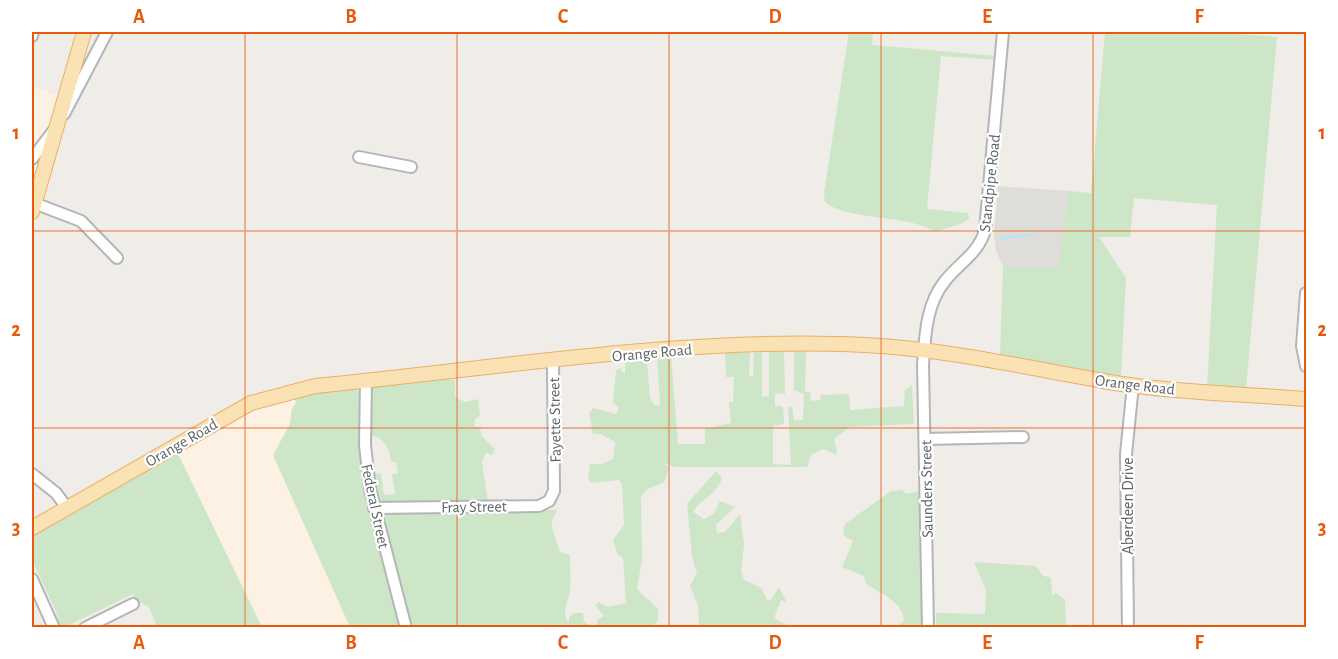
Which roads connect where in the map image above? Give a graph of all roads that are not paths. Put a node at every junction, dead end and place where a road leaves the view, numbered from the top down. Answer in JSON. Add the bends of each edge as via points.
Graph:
{"nodes":[{"id":1,"x":33,"y":32,"type":"edge"},
{"id":2,"x":84,"y":32,"type":"edge"},
{"id":3,"x":107,"y":32,"type":"edge"},
{"id":4,"x":1004,"y":32,"type":"edge"},
{"id":5,"x":32,"y":36,"type":"edge"},
{"id":6,"x":56,"y":128,"type":"junction"},
{"id":7,"x":358,"y":157,"type":"dead end"},
{"id":8,"x":32,"y":159,"type":"edge"},
{"id":9,"x":411,"y":167,"type":"dead end"},
{"id":10,"x":32,"y":209,"type":"edge"},
{"id":11,"x":117,"y":258,"type":"dead end"},
{"id":12,"x":1306,"y":293,"type":"edge"},
{"id":13,"x":924,"y":351,"type":"junction"},
{"id":14,"x":552,"y":361,"type":"junction"},
{"id":15,"x":1306,"y":366,"type":"edge"},
{"id":16,"x":366,"y":381,"type":"junction"},
{"id":17,"x":1133,"y":385,"type":"junction"},
{"id":18,"x":1306,"y":399,"type":"edge"},
{"id":19,"x":1023,"y":437,"type":"dead end"},
{"id":20,"x":925,"y":439,"type":"junction"},
{"id":21,"x":32,"y":474,"type":"edge"},
{"id":22,"x":554,"y":478,"type":"joint"},
{"id":23,"x":67,"y":508,"type":"junction"},
{"id":24,"x":374,"y":508,"type":"junction"},
{"id":25,"x":32,"y":528,"type":"edge"},
{"id":26,"x":32,"y":579,"type":"edge"},
{"id":27,"x":133,"y":604,"type":"dead end"},
{"id":28,"x":54,"y":626,"type":"edge"},
{"id":29,"x":85,"y":627,"type":"edge"},
{"id":30,"x":406,"y":627,"type":"edge"},
{"id":31,"x":928,"y":627,"type":"edge"},
{"id":32,"x":1128,"y":627,"type":"edge"}],
"edges":[{"from":1,"to":5,"type":"street"},
{"from":2,"to":6,"type":"main road"},
{"from":3,"to":6,"type":"street"},
{"from":4,"to":13,"type":"street","name":"Standpipe Road","via":[[985,230],[978,248],[936,295],[928,316]]},
{"from":6,"to":8,"type":"street"},
{"from":6,"to":10,"type":"main road"},
{"from":7,"to":9,"type":"street"},
{"from":10,"to":11,"type":"street","via":[[81,221]]},
{"from":12,"to":15,"type":"street","via":[[1302,351]]},
{"from":13,"to":14,"type":"main road","name":"Orange Road","via":[[864,345],[788,345],[698,348]]},
{"from":13,"to":17,"type":"main road","name":"Orange Road"},
{"from":13,"to":20,"type":"street","name":"Saunders Street"},
{"from":14,"to":16,"type":"main road","name":"Orange Road"},
{"from":14,"to":22,"type":"street","name":"Fayette Street"},
{"from":16,"to":23,"type":"main road","name":"Orange Road","via":[[297,389],[250,403]]},
{"from":16,"to":24,"type":"street","name":"Federal Street","via":[[366,465]]},
{"from":17,"to":18,"type":"main road","name":"Orange Road"},
{"from":17,"to":32,"type":"street","name":"Aberdeen Drive","via":[[1126,454]]},
{"from":19,"to":20,"type":"street"},
{"from":20,"to":31,"type":"street","name":"Saunders Street"},
{"from":21,"to":23,"type":"street","via":[[53,490]]},
{"from":22,"to":24,"type":"street","name":"Fray Street","via":[[553,497],[539,506]]},
{"from":23,"to":25,"type":"main road","name":"Orange Road"},
{"from":24,"to":30,"type":"street","name":"Federal Street"},
{"from":26,"to":28,"type":"street"},
{"from":27,"to":29,"type":"street"}]}
